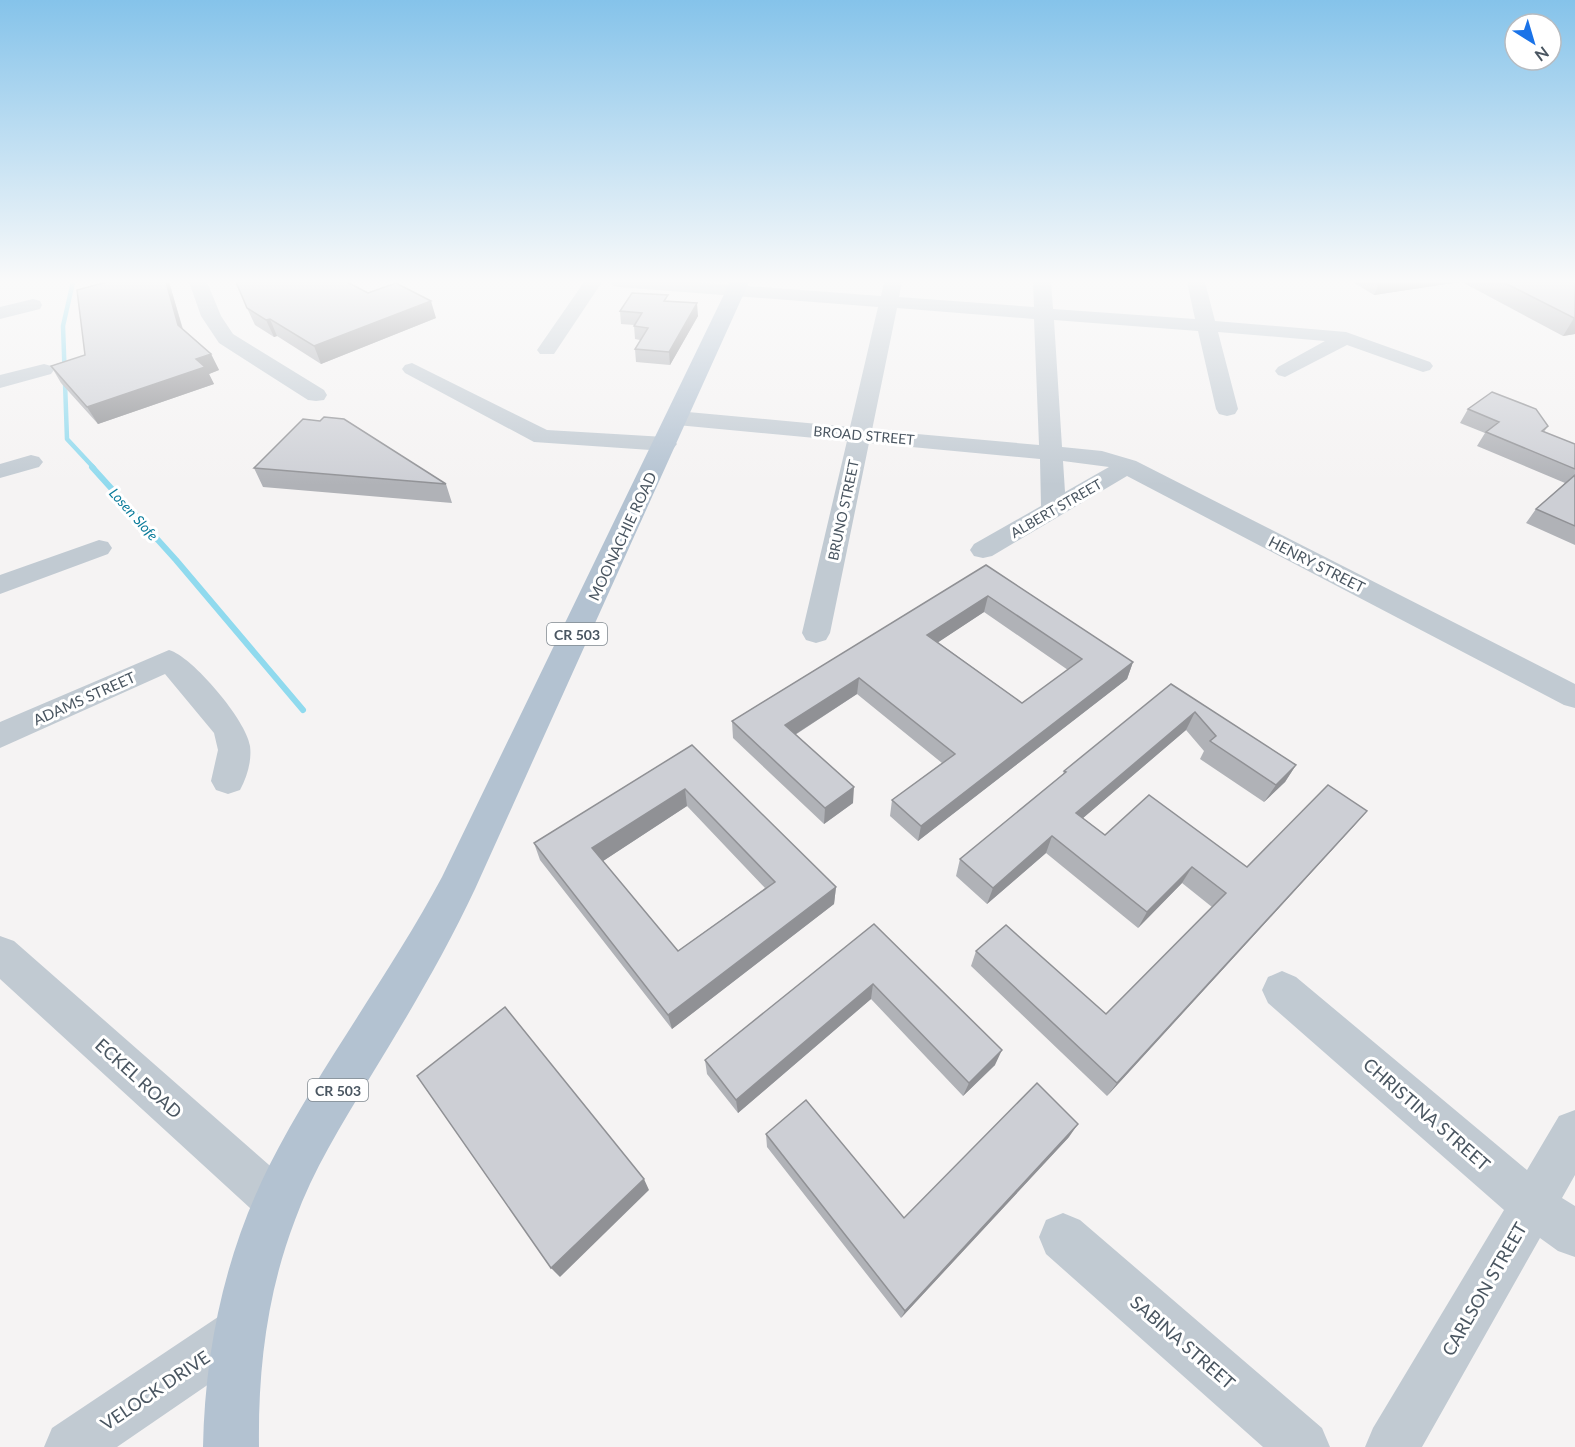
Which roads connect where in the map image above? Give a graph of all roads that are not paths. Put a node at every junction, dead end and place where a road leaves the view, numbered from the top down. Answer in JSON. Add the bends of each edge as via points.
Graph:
{"nodes":[{"id":1,"x":241,"y":350,"type":"edge"},
{"id":2,"x":709,"y":350,"type":"edge"},
{"id":3,"x":878,"y":350,"type":"edge"},
{"id":4,"x":1046,"y":350,"type":"edge"},
{"id":5,"x":1213,"y":350,"type":"edge"},
{"id":6,"x":1325,"y":350,"type":"edge"},
{"id":7,"x":1378,"y":350,"type":"edge"},
{"id":8,"x":1423,"y":366,"type":"dead end"},
{"id":9,"x":412,"y":369,"type":"dead end"},
{"id":10,"x":44,"y":370,"type":"dead end"},
{"id":11,"x":1285,"y":371,"type":"dead end"},
{"id":12,"x":0,"y":382,"type":"edge"},
{"id":13,"x":316,"y":395,"type":"dead end"},
{"id":14,"x":1227,"y":409,"type":"dead end"},
{"id":15,"x":671,"y":431,"type":"junction"},
{"id":16,"x":859,"y":435,"type":"junction"},
{"id":17,"x":1051,"y":453,"type":"junction"},
{"id":18,"x":31,"y":462,"type":"dead end"},
{"id":19,"x":1128,"y":466,"type":"junction"},
{"id":20,"x":0,"y":471,"type":"edge"},
{"id":21,"x":1054,"y":509,"type":"junction"},
{"id":22,"x":99,"y":548,"type":"dead end"},
{"id":23,"x":983,"y":550,"type":"dead end"},
{"id":24,"x":0,"y":585,"type":"edge"},
{"id":25,"x":816,"y":633,"type":"dead end"},
{"id":26,"x":1575,"y":697,"type":"edge"},
{"id":27,"x":0,"y":736,"type":"edge"},
{"id":28,"x":228,"y":781,"type":"dead end"},
{"id":29,"x":0,"y":954,"type":"edge"},
{"id":30,"x":1282,"y":990,"type":"dead end"},
{"id":31,"x":1575,"y":1132,"type":"edge"},
{"id":32,"x":277,"y":1202,"type":"junction"},
{"id":33,"x":1533,"y":1205,"type":"junction"},
{"id":34,"x":1575,"y":1234,"type":"edge"},
{"id":35,"x":1063,"y":1237,"type":"dead end"},
{"id":36,"x":239,"y":1333,"type":"junction"},
{"id":37,"x":71,"y":1447,"type":"edge"},
{"id":38,"x":231,"y":1447,"type":"edge"},
{"id":39,"x":1303,"y":1447,"type":"edge"},
{"id":40,"x":1392,"y":1447,"type":"edge"}],
"edges":[{"from":1,"to":13,"type":"street"},
{"from":2,"to":15,"type":"main road","name":"MOONACHIE ROAD","number":"CR 503"},
{"from":3,"to":16,"type":"street","name":"BRUNO STREET"},
{"from":4,"to":17,"type":"street"},
{"from":5,"to":14,"type":"street"},
{"from":6,"to":11,"type":"street"},
{"from":7,"to":8,"type":"street"},
{"from":9,"to":15,"type":"street","name":"BROAD STREET","via":[[542,437]]},
{"from":10,"to":12,"type":"street"},
{"from":15,"to":16,"type":"street","name":"BROAD STREET"},
{"from":15,"to":32,"type":"main road","name":"MOONACHIE ROAD","number":"CR 503","via":[[453,895],[302,1151]]},
{"from":16,"to":17,"type":"street","name":"BROAD STREET"},
{"from":16,"to":25,"type":"street","name":"BRUNO STREET"},
{"from":17,"to":19,"type":"street","name":"HENRY STREET","via":[[1102,458]]},
{"from":17,"to":21,"type":"street"},
{"from":18,"to":20,"type":"street"},
{"from":19,"to":21,"type":"street","name":"ALBERT STREET"},
{"from":19,"to":26,"type":"street","name":"HENRY STREET"},
{"from":21,"to":23,"type":"street","name":"ALBERT STREET"},
{"from":22,"to":24,"type":"street"},
{"from":27,"to":28,"type":"street","name":"ADAMS STREET","via":[[169,660],[228,726],[234,742]]},
{"from":29,"to":32,"type":"street","name":"ECKEL ROAD"},
{"from":30,"to":33,"type":"street","name":"CHRISTINA STREET"},
{"from":31,"to":33,"type":"street","name":"CARLSON STREET"},
{"from":32,"to":36,"type":"main road","number":"CR 503","via":[[252,1275]]},
{"from":33,"to":34,"type":"street","name":"CHRISTINA STREET"},
{"from":33,"to":40,"type":"street","name":"CARLSON STREET"},
{"from":35,"to":39,"type":"street","name":"SABINA STREET"},
{"from":36,"to":37,"type":"street","name":"VELOCK DRIVE"},
{"from":36,"to":38,"type":"main road","number":"CR 503","via":[[230,1415]]}]}
